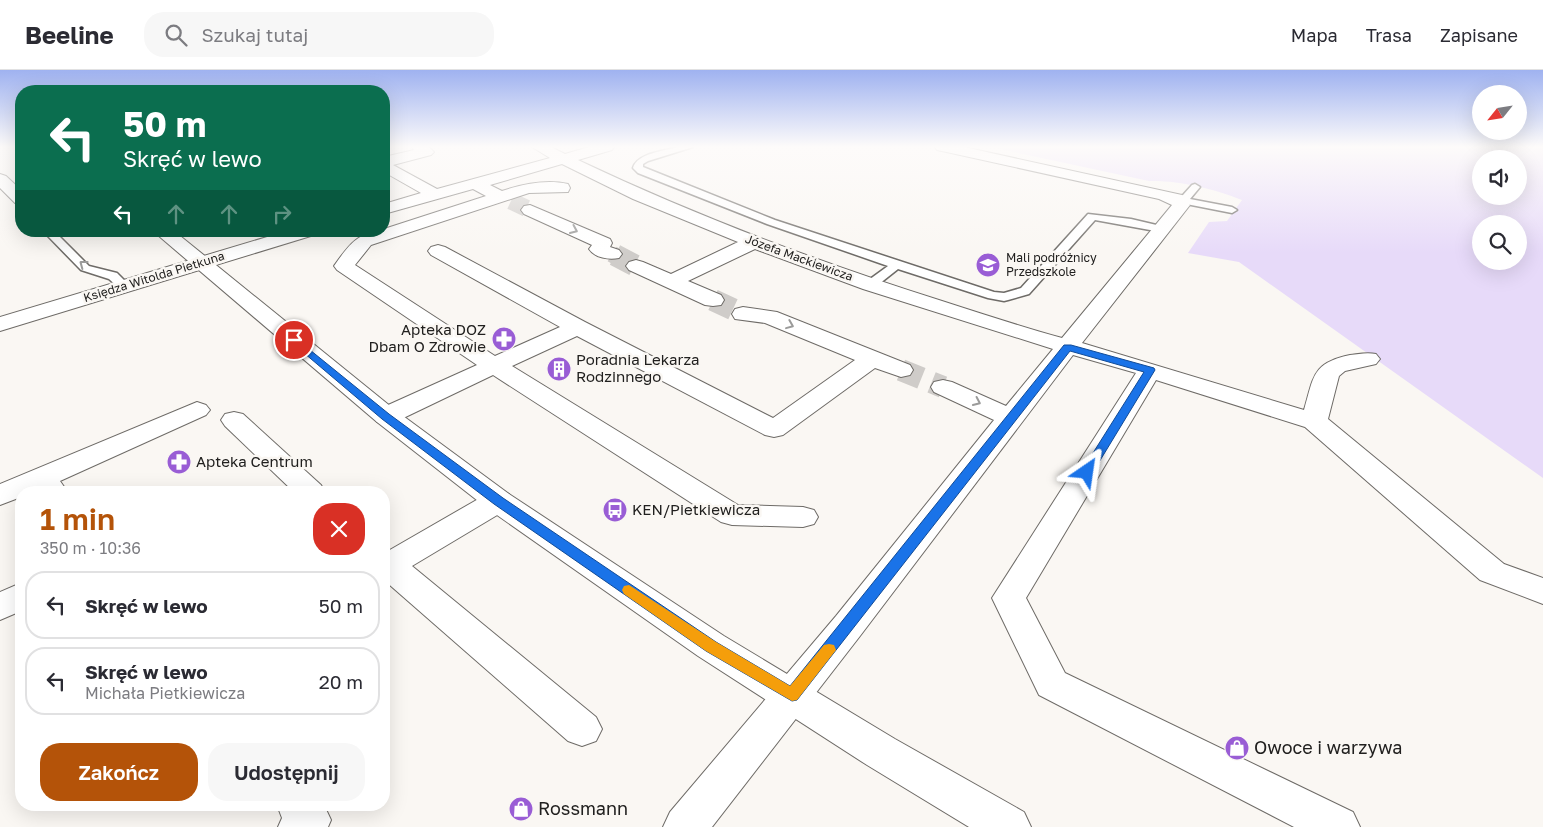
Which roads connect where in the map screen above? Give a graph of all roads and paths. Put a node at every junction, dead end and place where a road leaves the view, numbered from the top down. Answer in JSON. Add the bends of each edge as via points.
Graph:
{"nodes":[{"id":1,"x":3,"y":182,"type":"edge"},
{"id":2,"x":415,"y":182,"type":"edge"},
{"id":3,"x":610,"y":182,"type":"edge"},
{"id":4,"x":666,"y":182,"type":"edge"},
{"id":5,"x":1106,"y":182,"type":"edge"},
{"id":6,"x":474,"y":183,"type":"joint"},
{"id":7,"x":562,"y":188,"type":"dead end"},
{"id":8,"x":1185,"y":193,"type":"junction"},
{"id":9,"x":15,"y":194,"type":"edge"},
{"id":10,"x":434,"y":194,"type":"junction"},
{"id":11,"x":506,"y":199,"type":"junction"},
{"id":12,"x":15,"y":202,"type":"edge"},
{"id":13,"x":0,"y":206,"type":"edge"},
{"id":14,"x":390,"y":207,"type":"edge"},
{"id":15,"x":530,"y":210,"type":"tunnel mouth"},
{"id":16,"x":1232,"y":210,"type":"dead end"},
{"id":17,"x":1161,"y":229,"type":"junction"},
{"id":18,"x":390,"y":233,"type":"edge"},
{"id":19,"x":54,"y":237,"type":"edge"},
{"id":20,"x":169,"y":237,"type":"edge"},
{"id":21,"x":288,"y":237,"type":"edge"},
{"id":22,"x":378,"y":237,"type":"edge"},
{"id":23,"x":754,"y":242,"type":"junction"},
{"id":24,"x":438,"y":251,"type":"dead end"},
{"id":25,"x":612,"y":254,"type":"tunnel mouth"},
{"id":26,"x":202,"y":264,"type":"junction"},
{"id":27,"x":896,"y":265,"type":"junction"},
{"id":28,"x":636,"y":266,"type":"tunnel mouth"},
{"id":29,"x":671,"y":282,"type":"junction"},
{"id":30,"x":870,"y":285,"type":"junction"},
{"id":31,"x":124,"y":286,"type":"junction"},
{"id":32,"x":713,"y":300,"type":"tunnel mouth"},
{"id":33,"x":743,"y":314,"type":"tunnel mouth"},
{"id":34,"x":0,"y":324,"type":"edge"},
{"id":35,"x":577,"y":327,"type":"junction"},
{"id":36,"x":1068,"y":347,"type":"junction"},
{"id":37,"x":872,"y":359,"type":"junction"},
{"id":38,"x":1368,"y":359,"type":"dead end"},
{"id":39,"x":493,"y":365,"type":"junction"},
{"id":40,"x":901,"y":370,"type":"tunnel mouth"},
{"id":41,"x":1150,"y":370,"type":"junction"},
{"id":42,"x":943,"y":387,"type":"tunnel mouth"},
{"id":43,"x":197,"y":410,"type":"dead end"},
{"id":44,"x":386,"y":416,"type":"junction"},
{"id":45,"x":1010,"y":418,"type":"junction"},
{"id":46,"x":234,"y":420,"type":"dead end"},
{"id":47,"x":1314,"y":421,"type":"junction"},
{"id":48,"x":47,"y":485,"type":"edge"},
{"id":49,"x":305,"y":486,"type":"edge"},
{"id":50,"x":15,"y":492,"type":"edge"},
{"id":51,"x":0,"y":495,"type":"edge"},
{"id":52,"x":498,"y":501,"type":"junction"},
{"id":53,"x":803,"y":516,"type":"dead end"},
{"id":54,"x":390,"y":562,"type":"edge"},
{"id":55,"x":390,"y":569,"type":"edge"},
{"id":56,"x":1543,"y":591,"type":"edge"},
{"id":57,"x":15,"y":599,"type":"edge"},
{"id":58,"x":0,"y":607,"type":"edge"},
{"id":59,"x":792,"y":695,"type":"junction"},
{"id":60,"x":582,"y":729,"type":"dead end"},
{"id":61,"x":302,"y":811,"type":"edge"},
{"id":62,"x":300,"y":827,"type":"edge"},
{"id":63,"x":685,"y":827,"type":"edge"},
{"id":64,"x":1009,"y":827,"type":"edge"},
{"id":65,"x":1338,"y":827,"type":"edge"}],
"edges":[{"from":1,"to":9,"type":"street"},
{"from":2,"to":10,"type":"street"},
{"from":3,"to":23,"type":"street","name":"Józefa Mackiewicza"},
{"from":4,"to":27,"type":"lane"},
{"from":5,"to":8,"type":"street","via":[[1155,193]]},
{"from":6,"to":10,"type":"street"},
{"from":6,"to":11,"type":"street"},
{"from":7,"to":11,"type":"street","via":[[527,188]]},
{"from":8,"to":16,"type":"lane"},
{"from":8,"to":17,"type":"street","via":[[1181,205]]},
{"from":10,"to":14,"type":"street"},
{"from":11,"to":18,"type":"street"},
{"from":12,"to":13,"type":"street"},
{"from":15,"to":25,"type":"street","one_way":true,"via":[[603,243],[600,249]]},
{"from":17,"to":27,"type":"lane","via":[[1092,216],[1024,291],[1015,296],[992,295]]},
{"from":17,"to":36,"type":"street"},
{"from":31,"to":19,"type":"lane","one_way":true,"via":[[113,276],[85,268]]},
{"from":20,"to":26,"type":"street"},
{"from":21,"to":26,"type":"street","name":"Księdza Witolda Pietkuna"},
{"from":22,"to":39,"type":"street","via":[[364,241],[344,266]]},
{"from":23,"to":29,"type":"street"},
{"from":23,"to":30,"type":"street","name":"Józefa Mackiewicza"},
{"from":24,"to":35,"type":"street"},
{"from":26,"to":31,"type":"street","name":"Księdza Witolda Pietkuna"},
{"from":26,"to":44,"type":"street"},
{"from":27,"to":30,"type":"lane"},
{"from":28,"to":29,"type":"street"},
{"from":29,"to":32,"type":"street"},
{"from":30,"to":36,"type":"street","name":"Józefa Mackiewicza"},
{"from":31,"to":34,"type":"street","name":"Księdza Witolda Pietkuna"},
{"from":33,"to":37,"type":"street","one_way":true,"via":[[769,317]]},
{"from":35,"to":37,"type":"street","via":[[774,429]]},
{"from":35,"to":39,"type":"street"},
{"from":36,"to":41,"type":"street","name":"Józefa Mackiewicza"},
{"from":36,"to":45,"type":"street"},
{"from":37,"to":40,"type":"street"},
{"from":38,"to":47,"type":"street","via":[[1337,366],[1327,374]]},
{"from":39,"to":44,"type":"street"},
{"from":39,"to":53,"type":"street","via":[[732,515]]},
{"from":41,"to":47,"type":"street","name":"Józefa Mackiewicza"},
{"from":41,"to":65,"type":"street","via":[[1009,598],[1052,684]]},
{"from":42,"to":45,"type":"street","one_way":true},
{"from":43,"to":48,"type":"street"},
{"from":44,"to":52,"type":"street"},
{"from":45,"to":59,"type":"street"},
{"from":46,"to":49,"type":"street"},
{"from":47,"to":56,"type":"street","via":[[1492,572]]},
{"from":50,"to":51,"type":"street"},
{"from":52,"to":54,"type":"street"},
{"from":52,"to":59,"type":"street","via":[[711,646]]},
{"from":55,"to":60,"type":"street"},
{"from":57,"to":58,"type":"street"},
{"from":59,"to":63,"type":"street"},
{"from":59,"to":64,"type":"street"},
{"from":61,"to":62,"type":"street","via":[[309,820]]}]}
